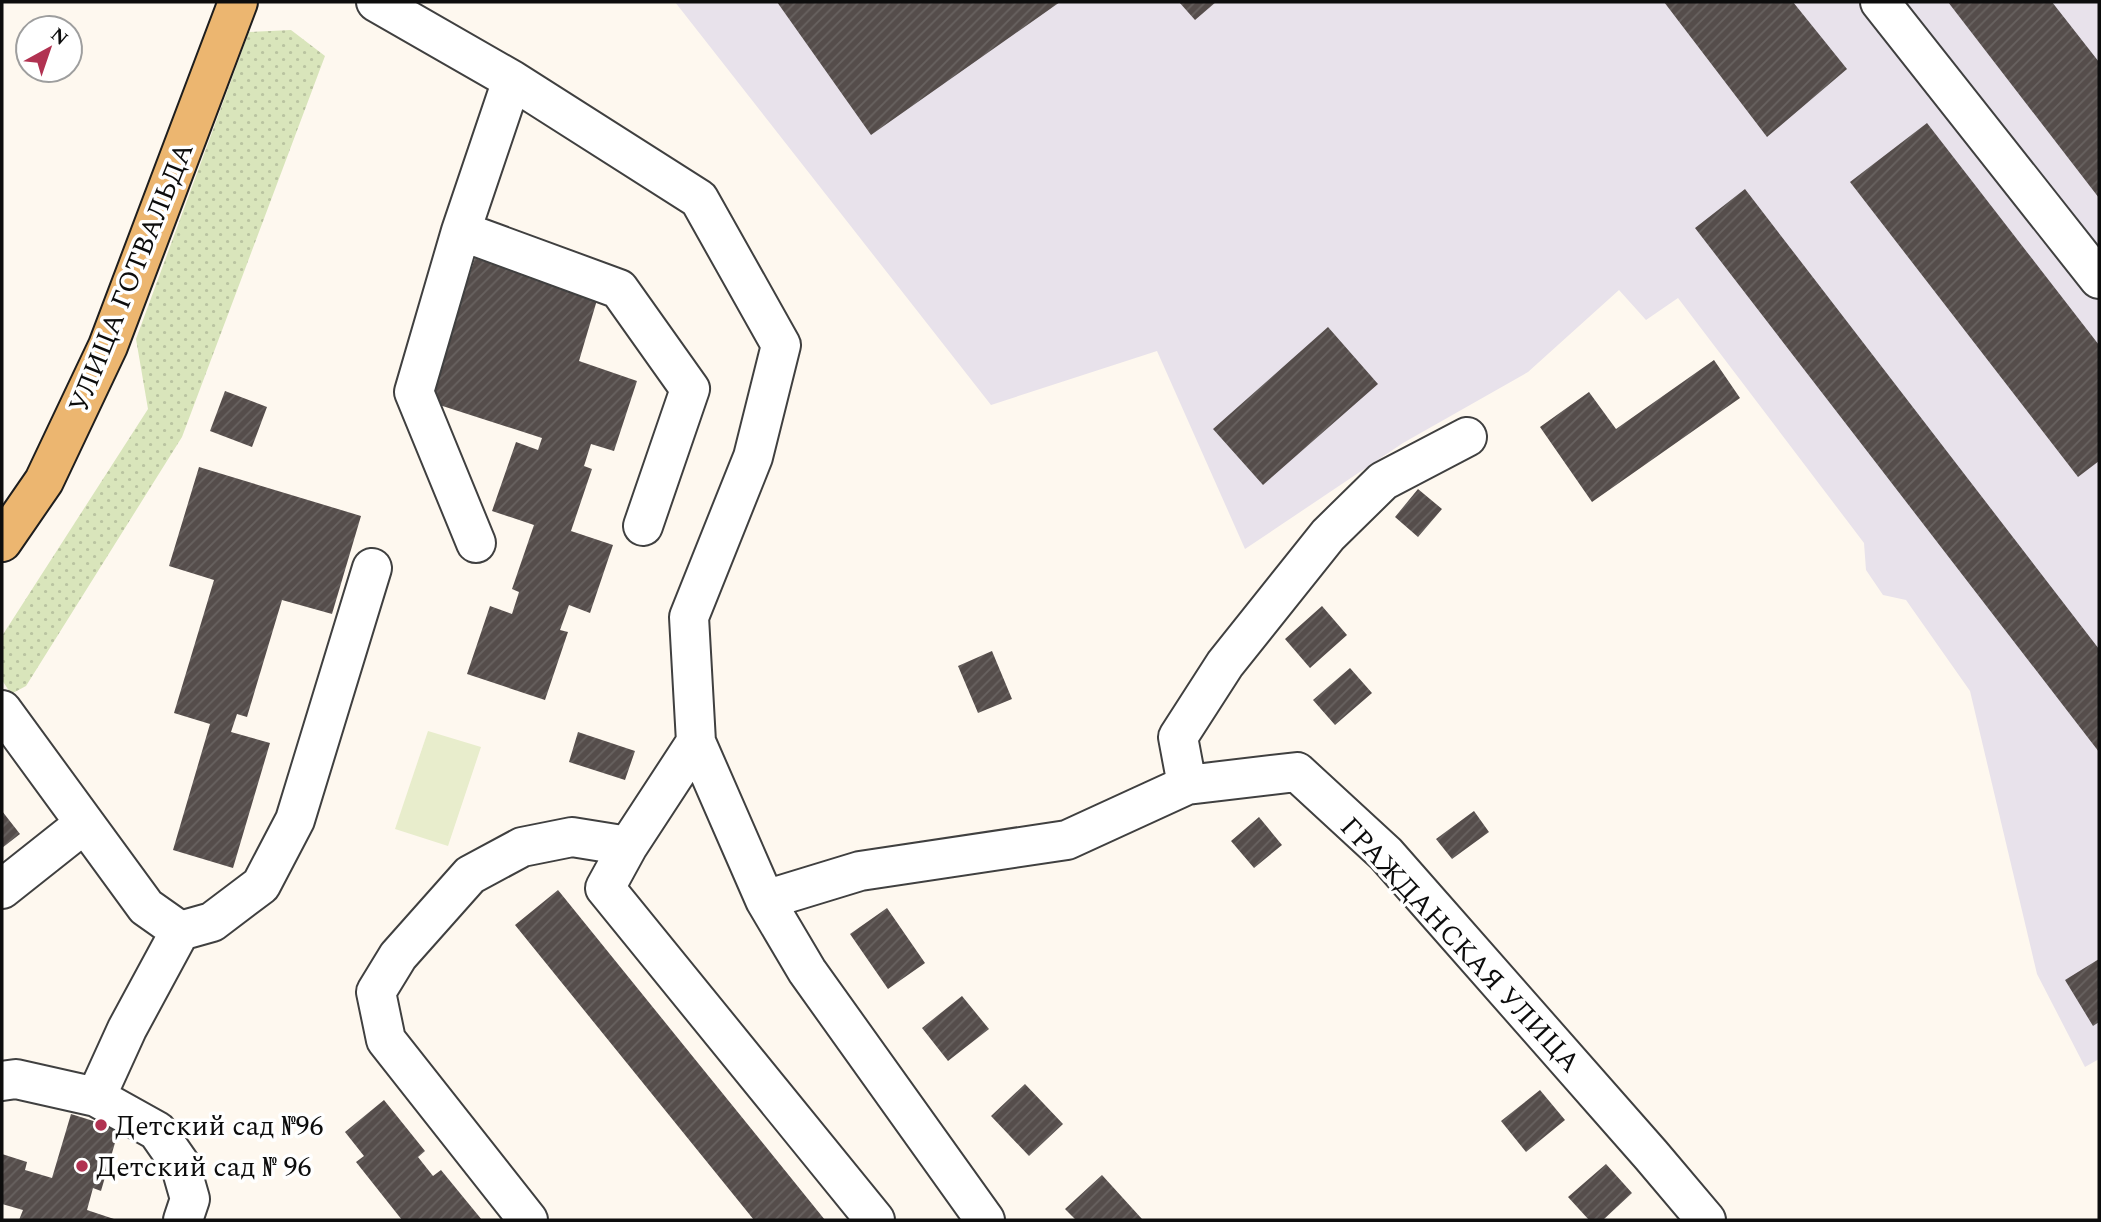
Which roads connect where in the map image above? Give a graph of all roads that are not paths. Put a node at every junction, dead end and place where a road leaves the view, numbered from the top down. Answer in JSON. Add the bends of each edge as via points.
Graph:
{"nodes":[{"id":1,"x":238,"y":2,"type":"edge"},
{"id":2,"x":376,"y":2,"type":"edge"},
{"id":3,"x":1880,"y":2,"type":"edge"},
{"id":4,"x":512,"y":80,"type":"junction"},
{"id":5,"x":461,"y":231,"type":"junction"},
{"id":6,"x":2099,"y":279,"type":"edge"},
{"id":7,"x":1467,"y":438,"type":"dead end"},
{"id":8,"x":643,"y":526,"type":"dead end"},
{"id":9,"x":2,"y":542,"type":"edge"},
{"id":10,"x":476,"y":543,"type":"dead end"},
{"id":11,"x":372,"y":568,"type":"dead end"},
{"id":12,"x":2,"y":710,"type":"edge"},
{"id":13,"x":696,"y":742,"type":"junction"},
{"id":14,"x":1187,"y":785,"type":"junction"},
{"id":15,"x":84,"y":824,"type":"junction"},
{"id":16,"x":628,"y":846,"type":"junction"},
{"id":17,"x":2,"y":889,"type":"edge"},
{"id":18,"x":765,"y":900,"type":"junction"},
{"id":19,"x":180,"y":931,"type":"junction"},
{"id":20,"x":2,"y":1081,"type":"edge"},
{"id":21,"x":96,"y":1097,"type":"junction"},
{"id":22,"x":183,"y":1220,"type":"edge"},
{"id":23,"x":528,"y":1220,"type":"edge"},
{"id":24,"x":874,"y":1220,"type":"edge"},
{"id":25,"x":985,"y":1220,"type":"edge"},
{"id":26,"x":1706,"y":1220,"type":"edge"}],
"edges":[{"from":1,"to":9,"type":"main road","name":"УЛИЦА ГОТВАЛЬДА","via":[[108,346],[44,481]]},
{"from":2,"to":4,"type":"street"},
{"from":3,"to":6,"type":"street"},
{"from":4,"to":5,"type":"street"},
{"from":4,"to":13,"type":"street","via":[[699,199],[781,345],[753,457],[689,617]]},
{"from":5,"to":8,"type":"street","via":[[619,289],[690,389]]},
{"from":5,"to":10,"type":"street","via":[[414,392]]},
{"from":7,"to":14,"type":"street","via":[[1382,481],[1319,545],[1224,664],[1178,737]]},
{"from":11,"to":19,"type":"street","via":[[290,831],[261,885],[212,922]]},
{"from":12,"to":15,"type":"street"},
{"from":13,"to":16,"type":"street"},
{"from":13,"to":18,"type":"street"},
{"from":14,"to":18,"type":"street","name":"ГРАЖДАНСКАЯ УЛИЦА","via":[[1067,840],[860,871]]},
{"from":14,"to":26,"type":"street","name":"ГРАЖДАНСКАЯ УЛИЦА","via":[[1297,772],[1387,855]]},
{"from":15,"to":17,"type":"street"},
{"from":15,"to":19,"type":"street","via":[[146,906]]},
{"from":16,"to":23,"type":"street","via":[[572,837],[522,847],[470,875],[398,956],[376,992],[386,1040]]},
{"from":16,"to":24,"type":"street","via":[[605,887]]},
{"from":18,"to":25,"type":"street","via":[[807,971]]},
{"from":19,"to":21,"type":"street"},
{"from":20,"to":21,"type":"street","via":[[16,1079]]},
{"from":21,"to":22,"type":"street","via":[[157,1131],[180,1164],[190,1199]]}]}
